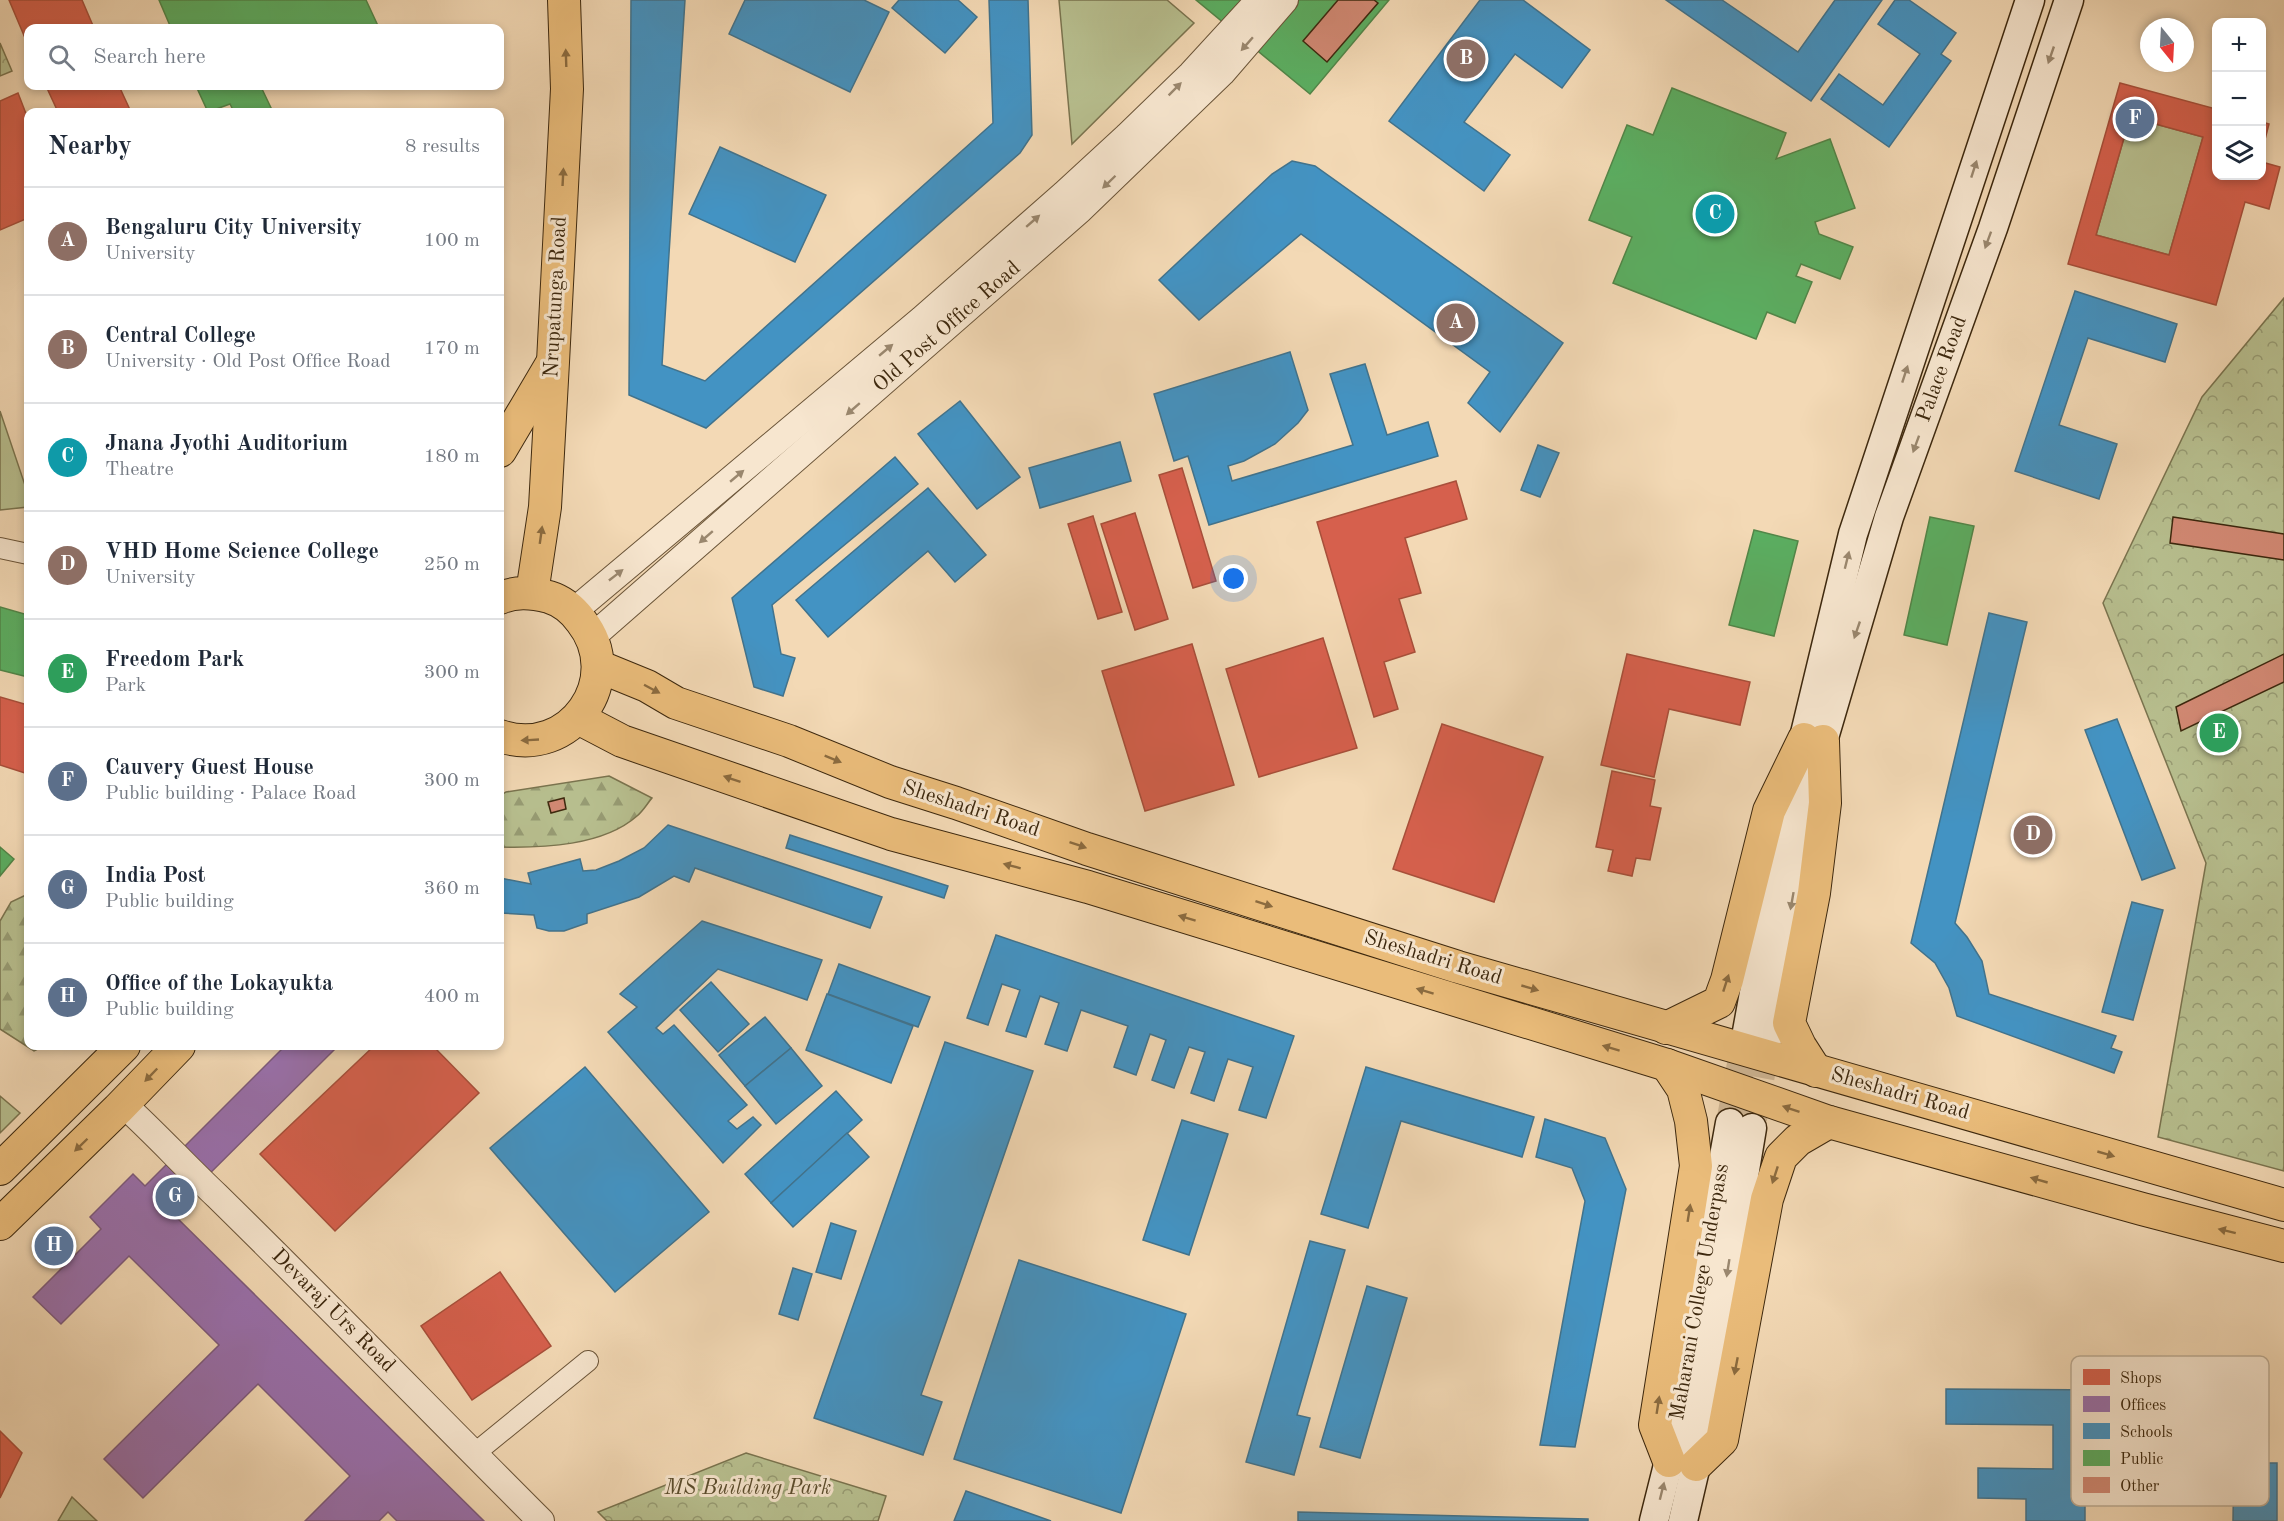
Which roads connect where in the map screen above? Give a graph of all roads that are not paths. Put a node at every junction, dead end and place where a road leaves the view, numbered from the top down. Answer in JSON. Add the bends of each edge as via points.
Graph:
{"nodes":[{"id":1,"x":564,"y":0,"type":"edge"},
{"id":2,"x":1259,"y":0,"type":"edge"},
{"id":3,"x":1285,"y":0,"type":"edge"},
{"id":4,"x":2030,"y":0,"type":"edge"},
{"id":5,"x":2069,"y":0,"type":"edge"},
{"id":6,"x":553,"y":362,"type":"junction"},
{"id":7,"x":504,"y":444,"type":"edge"},
{"id":8,"x":0,"y":548,"type":"edge"},
{"id":9,"x":24,"y":553,"type":"edge"},
{"id":10,"x":532,"y":593,"type":"junction"},
{"id":11,"x":504,"y":596,"type":"edge"},
{"id":12,"x":574,"y":611,"type":"junction"},
{"id":13,"x":595,"y":652,"type":"junction"},
{"id":14,"x":578,"y":718,"type":"junction"},
{"id":15,"x":504,"y":737,"type":"edge"},
{"id":16,"x":1813,"y":740,"type":"junction"},
{"id":17,"x":1666,"y":1028,"type":"junction"},
{"id":18,"x":1757,"y":1039,"type":"tunnel mouth"},
{"id":19,"x":120,"y":1050,"type":"edge"},
{"id":20,"x":175,"y":1050,"type":"edge"},
{"id":21,"x":1667,"y":1065,"type":"junction"},
{"id":22,"x":1816,"y":1071,"type":"junction"},
{"id":23,"x":123,"y":1104,"type":"junction"},
{"id":24,"x":1829,"y":1122,"type":"junction"},
{"id":25,"x":1741,"y":1125,"type":"tunnel mouth"},
{"id":26,"x":0,"y":1169,"type":"edge"},
{"id":27,"x":2284,"y":1205,"type":"edge"},
{"id":28,"x":0,"y":1224,"type":"edge"},
{"id":29,"x":2284,"y":1246,"type":"edge"},
{"id":30,"x":588,"y":1361,"type":"dead end"},
{"id":31,"x":474,"y":1454,"type":"junction"},
{"id":32,"x":1683,"y":1463,"type":"junction"},
{"id":33,"x":541,"y":1521,"type":"edge"},
{"id":34,"x":1654,"y":1521,"type":"edge"},
{"id":35,"x":1683,"y":1521,"type":"edge"}],
"edges":[{"from":6,"to":1,"type":"main road","name":"Nrupatunga Road","one_way":true,"via":[[567,89]]},
{"from":12,"to":2,"type":"street","name":"Old Post Office Road","one_way":true,"via":[[913,327],[1064,194],[1191,74]]},
{"from":3,"to":13,"type":"street","name":"Old Post Office Road","one_way":true,"via":[[1222,73],[1080,210]]},
{"from":16,"to":4,"type":"main road","name":"Palace Road","one_way":true,"via":[[1853,534]]},
{"from":5,"to":16,"type":"main road","name":"Palace Road","one_way":true},
{"from":6,"to":7,"type":"main road"},
{"from":10,"to":6,"type":"main road","name":"Nrupatunga Road","one_way":true,"via":[[545,507]]},
{"from":8,"to":9,"type":"street"},
{"from":10,"to":11,"type":"main road"},
{"from":10,"to":12,"type":"main road","via":[[555,599]]},
{"from":12,"to":13,"type":"main road","via":[[589,630]]},
{"from":13,"to":14,"type":"main road","via":[[598,676],[592,698]]},
{"from":13,"to":17,"type":"main road","name":"Sheshadri Road","one_way":true,"via":[[676,703],[789,741],[890,782],[1458,967]]},
{"from":14,"to":15,"type":"main road","one_way":true,"via":[[560,732],[538,740]]},
{"from":21,"to":14,"type":"main road","name":"Sheshadri Road","one_way":true,"via":[[1064,880],[891,834],[622,741]]},
{"from":17,"to":16,"type":"main road","one_way":true,"via":[[1719,1002],[1769,811]]},
{"from":16,"to":18,"type":"main road","via":[[1789,800]]},
{"from":16,"to":22,"type":"main road","one_way":true,"via":[[1825,803],[1814,893],[1789,1023]]},
{"from":17,"to":22,"type":"main road","name":"Sheshadri Road"},
{"from":19,"to":26,"type":"main road"},
{"from":20,"to":23,"type":"main road","one_way":true},
{"from":24,"to":21,"type":"main road","name":"Sheshadri Road","one_way":true},
{"from":32,"to":21,"type":"main road","one_way":true,"via":[[1654,1425],[1696,1166],[1683,1089]]},
{"from":22,"to":27,"type":"main road","name":"Sheshadri Road","one_way":true},
{"from":23,"to":28,"type":"main road","one_way":true},
{"from":23,"to":31,"type":"street","name":"Devaraj Urs Road"},
{"from":29,"to":24,"type":"main road","name":"Sheshadri Road","one_way":true},
{"from":24,"to":32,"type":"main road","one_way":true,"via":[[1798,1140],[1781,1157],[1767,1199],[1722,1440]]},
{"from":25,"to":32,"type":"main road","name":"Maharani College Underpass"},
{"from":30,"to":31,"type":"street"},
{"from":31,"to":33,"type":"street","name":"Devaraj Urs Road"},
{"from":34,"to":32,"type":"main road","one_way":true},
{"from":32,"to":35,"type":"main road"}]}
